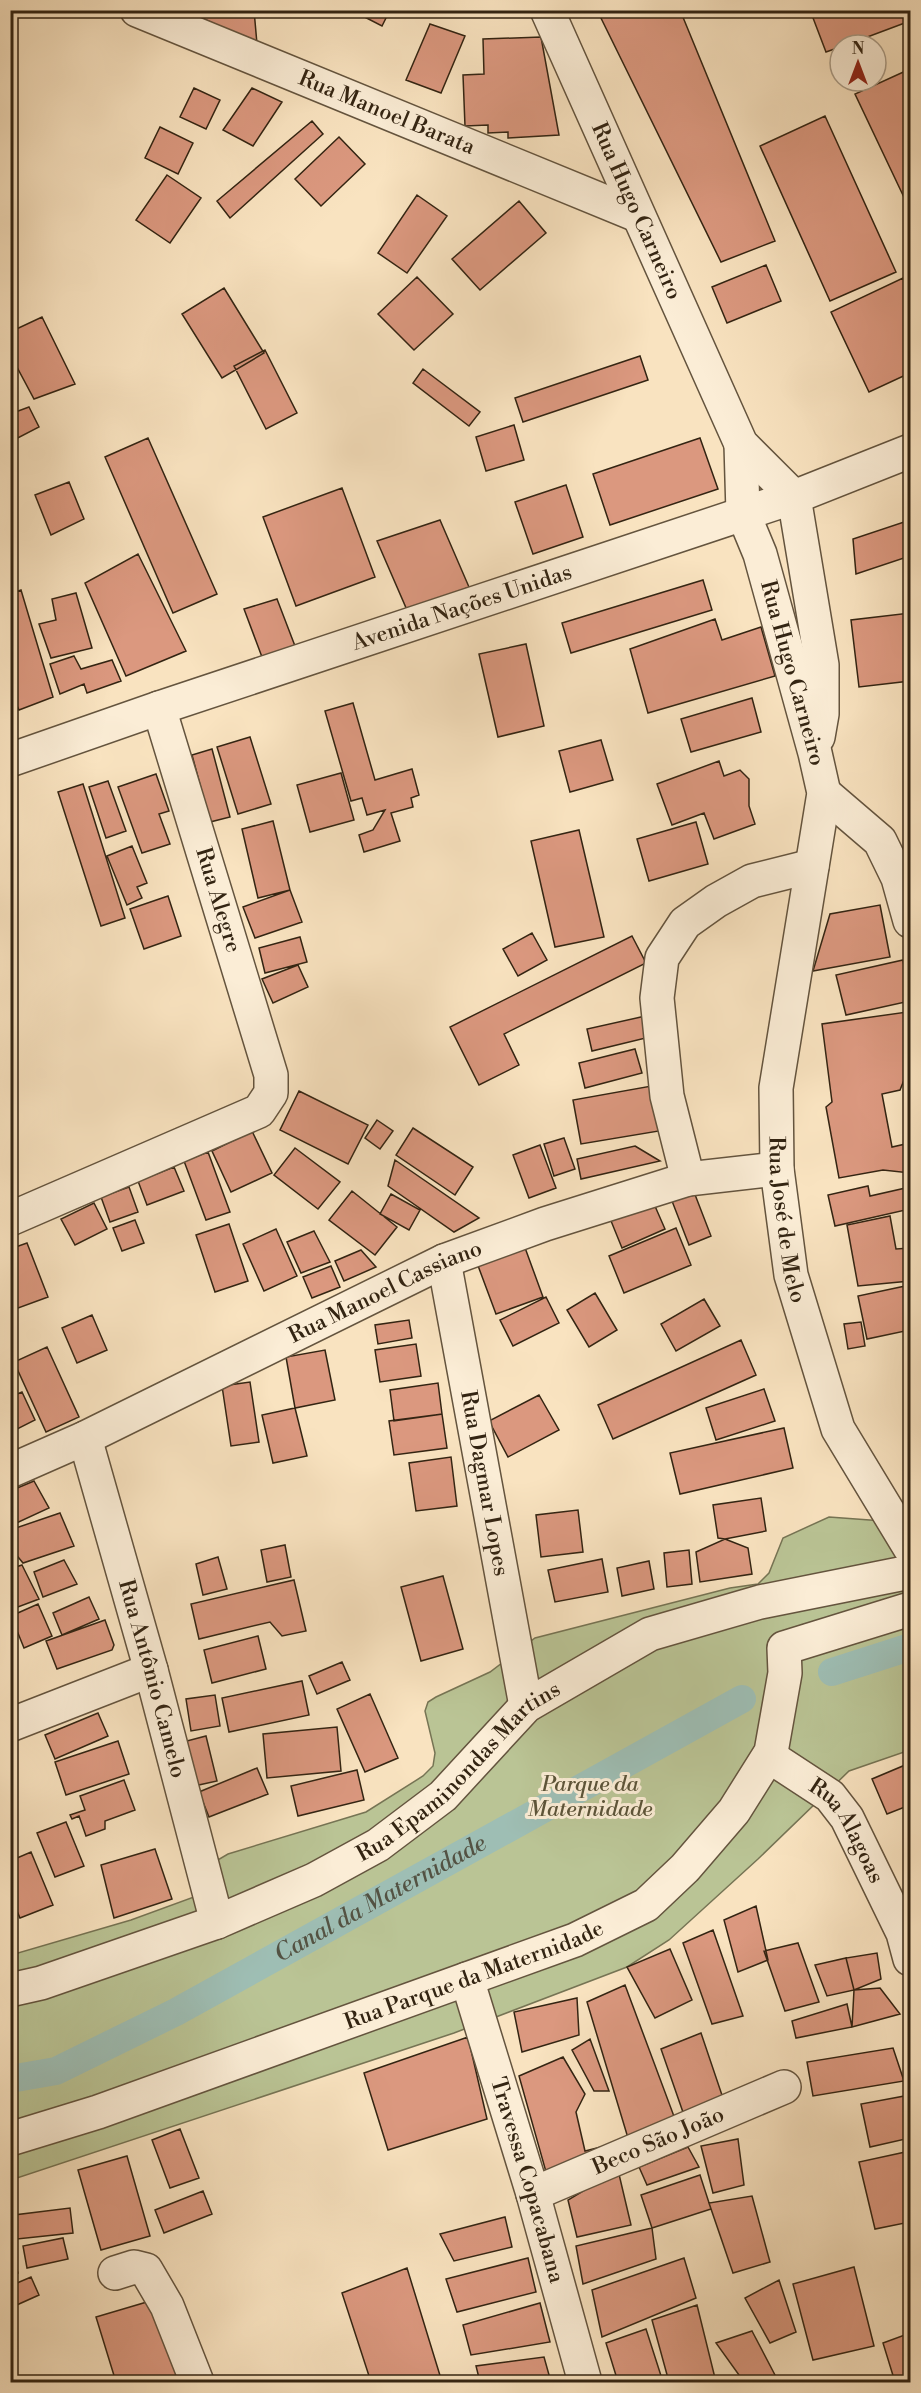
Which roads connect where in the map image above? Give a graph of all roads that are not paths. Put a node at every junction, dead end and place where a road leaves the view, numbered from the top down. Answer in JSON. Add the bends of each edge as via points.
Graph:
{"nodes":[{"id":1,"x":137,"y":10,"type":"edge"},
{"id":2,"x":547,"y":10,"type":"edge"},
{"id":3,"x":637,"y":215,"type":"junction"},
{"id":4,"x":741,"y":444,"type":"junction"},
{"id":5,"x":910,"y":451,"type":"edge"},
{"id":6,"x":794,"y":497,"type":"junction"},
{"id":7,"x":743,"y":513,"type":"junction"},
{"id":8,"x":159,"y":708,"type":"junction"},
{"id":9,"x":815,"y":753,"type":"junction"},
{"id":10,"x":10,"y":760,"type":"edge"},
{"id":11,"x":824,"y":793,"type":"junction"},
{"id":12,"x":812,"y":866,"type":"junction"},
{"id":13,"x":910,"y":921,"type":"edge"},
{"id":14,"x":777,"y":1169,"type":"junction"},
{"id":15,"x":688,"y":1179,"type":"junction"},
{"id":16,"x":10,"y":1219,"type":"edge"},
{"id":17,"x":444,"y":1261,"type":"junction"},
{"id":18,"x":85,"y":1438,"type":"junction"},
{"id":19,"x":10,"y":1471,"type":"edge"},
{"id":20,"x":910,"y":1548,"type":"edge"},
{"id":21,"x":910,"y":1572,"type":"edge"},
{"id":22,"x":760,"y":1602,"type":"junction"},
{"id":23,"x":910,"y":1609,"type":"edge"},
{"id":24,"x":784,"y":1648,"type":"junction"},
{"id":25,"x":151,"y":1670,"type":"junction"},
{"id":26,"x":526,"y":1706,"type":"junction"},
{"id":27,"x":10,"y":1725,"type":"edge"},
{"id":28,"x":769,"y":1756,"type":"junction"},
{"id":29,"x":217,"y":1922,"type":"junction"},
{"id":30,"x":910,"y":1959,"type":"edge"},
{"id":31,"x":467,"y":1980,"type":"junction"},
{"id":32,"x":10,"y":1990,"type":"edge"},
{"id":33,"x":784,"y":2087,"type":"dead end"},
{"id":34,"x":10,"y":2139,"type":"edge"},
{"id":35,"x":533,"y":2194,"type":"junction"},
{"id":36,"x":115,"y":2273,"type":"dead end"},
{"id":37,"x":197,"y":2382,"type":"edge"},
{"id":38,"x":585,"y":2382,"type":"edge"}],
"edges":[{"from":1,"to":3,"type":"street","name":"Rua Manoel Barata"},
{"from":2,"to":3,"type":"street","name":"Rua Hugo Carneiro"},
{"from":3,"to":4,"type":"street","name":"Rua Hugo Carneiro"},
{"from":4,"to":6,"type":"street","name":"Rua Hugo Carneiro"},
{"from":4,"to":7,"type":"street","name":"Rua Hugo Carneiro"},
{"from":5,"to":6,"type":"street","name":"Avenida Nações Unidas"},
{"from":6,"to":7,"type":"street","name":"Avenida Nações Unidas"},
{"from":6,"to":9,"type":"street","name":"Rua Hugo Carneiro","via":[[822,665],[822,714]]},
{"from":7,"to":8,"type":"street","name":"Avenida Nações Unidas"},
{"from":7,"to":9,"type":"street","name":"Rua Hugo Carneiro","via":[[760,554]]},
{"from":8,"to":10,"type":"street","name":"Avenida Nações Unidas"},
{"from":8,"to":16,"type":"street","name":"Rua Alegre","via":[[271,1075],[271,1093],[259,1111]]},
{"from":9,"to":11,"type":"street","name":"Rua José de Melo"},
{"from":11,"to":12,"type":"street","name":"Rua José de Melo"},
{"from":11,"to":13,"type":"street","via":[[880,841],[898,878]]},
{"from":12,"to":14,"type":"street","name":"Rua José de Melo","via":[[776,1088]]},
{"from":12,"to":15,"type":"street","via":[[752,881],[716,901],[685,923],[662,958],[657,998],[667,1096]]},
{"from":14,"to":15,"type":"street","name":"Rua Manoel Cassiano"},
{"from":14,"to":20,"type":"street","name":"Rua José de Melo","via":[[791,1275],[838,1429]]},
{"from":15,"to":17,"type":"street","name":"Rua Manoel Cassiano"},
{"from":17,"to":18,"type":"street","name":"Rua Manoel Cassiano"},
{"from":17,"to":26,"type":"street","name":"Rua Dagmar Lopes"},
{"from":18,"to":19,"type":"street","name":"Rua Manoel Cassiano"},
{"from":18,"to":25,"type":"street","name":"Rua Antônio Camelo"},
{"from":21,"to":22,"type":"street","name":"Rua Epaminondas Martins"},
{"from":22,"to":24,"type":"street","name":"Rua Parque da Maternidade"},
{"from":22,"to":26,"type":"street","name":"Rua Epaminondas Martins","via":[[650,1634]]},
{"from":23,"to":24,"type":"street"},
{"from":24,"to":28,"type":"street","name":"Rua Parque da Maternidade","via":[[785,1673]]},
{"from":25,"to":27,"type":"street"},
{"from":25,"to":29,"type":"street","name":"Rua Antônio Camelo"},
{"from":26,"to":29,"type":"street","name":"Rua Epaminondas Martins","via":[[443,1796],[378,1845],[314,1880]]},
{"from":28,"to":30,"type":"street","name":"Rua Alagoas","via":[[830,1796],[847,1818],[903,1933]]},
{"from":28,"to":31,"type":"street","name":"Rua Parque da Maternidade","via":[[734,1811],[685,1868],[646,1905],[575,1940]]},
{"from":29,"to":32,"type":"street","name":"Rua Epaminondas Martins","via":[[41,1983]]},
{"from":31,"to":34,"type":"street","name":"Rua Parque da Maternidade","via":[[98,2112]]},
{"from":31,"to":35,"type":"street","name":"Travessa Copacabana"},
{"from":33,"to":35,"type":"street","name":"Beco São João"},
{"from":35,"to":38,"type":"street","name":"Travessa Copacabana"},
{"from":36,"to":37,"type":"street","via":[[134,2267],[146,2270],[167,2306]]}]}
